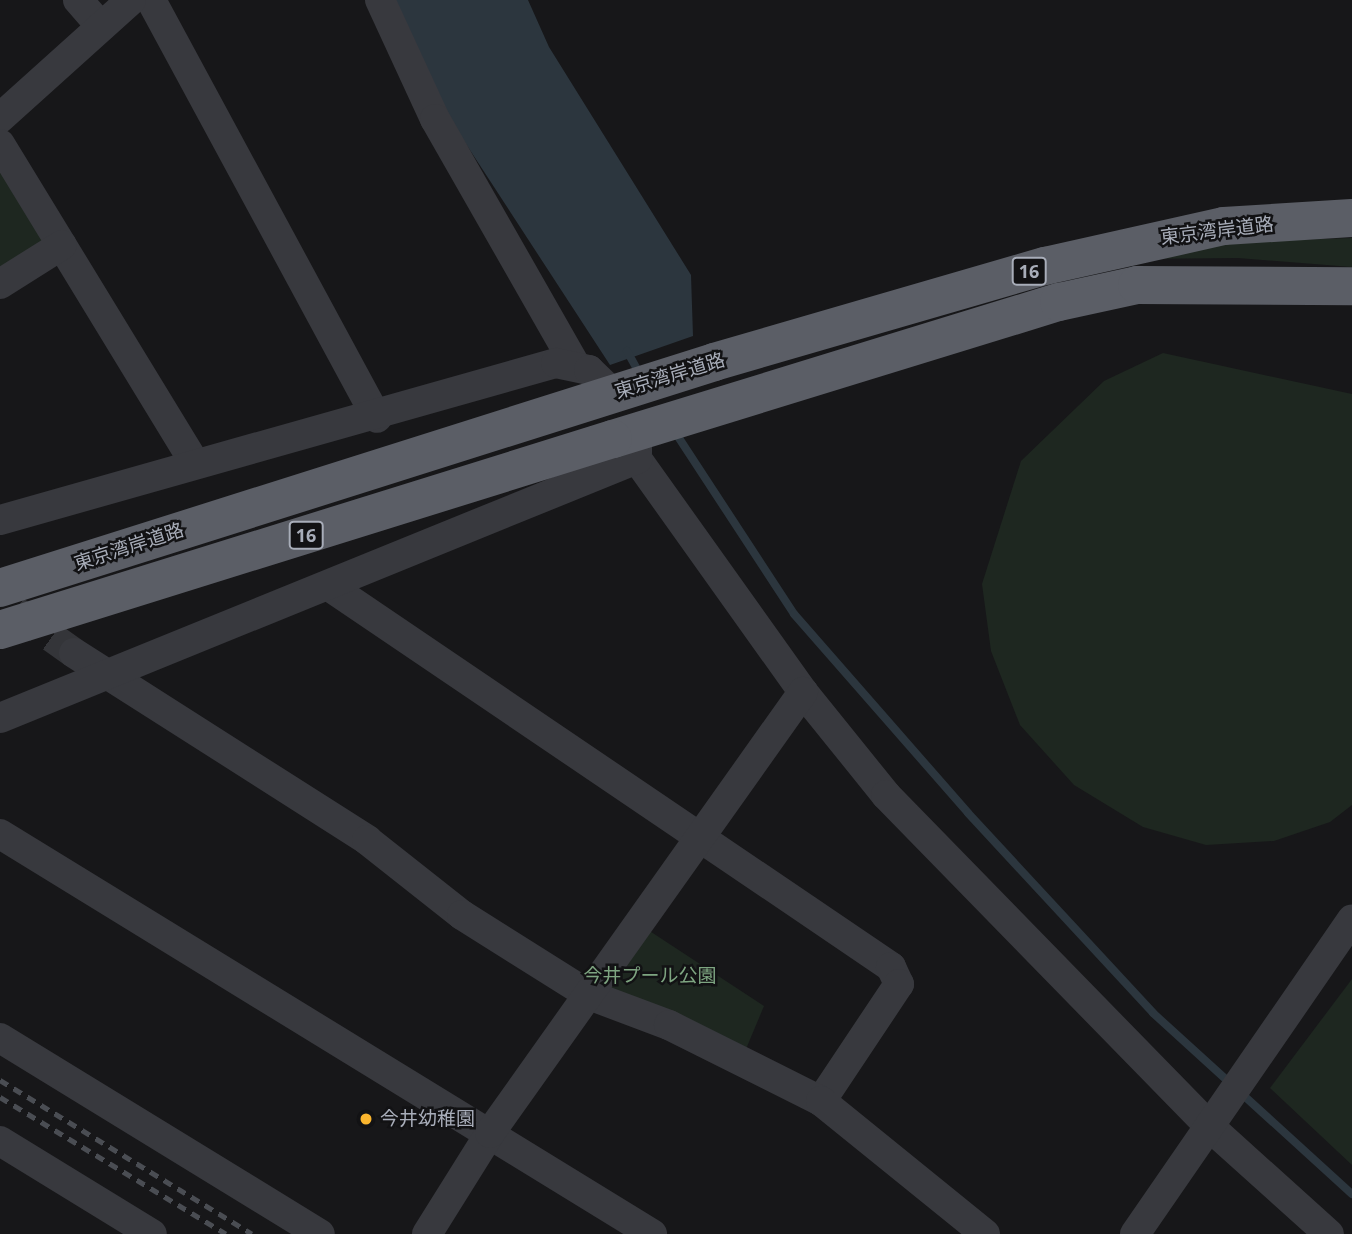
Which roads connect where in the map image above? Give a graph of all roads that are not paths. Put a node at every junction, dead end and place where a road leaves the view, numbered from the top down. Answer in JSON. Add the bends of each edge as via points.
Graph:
{"nodes":[{"id":1,"x":78,"y":0,"type":"edge"},
{"id":2,"x":131,"y":0,"type":"edge"},
{"id":3,"x":151,"y":0,"type":"edge"},
{"id":4,"x":380,"y":0,"type":"edge"},
{"id":5,"x":102,"y":26,"type":"junction"},
{"id":6,"x":0,"y":118,"type":"edge"},
{"id":7,"x":0,"y":144,"type":"edge"},
{"id":8,"x":1352,"y":218,"type":"edge"},
{"id":9,"x":62,"y":245,"type":"junction"},
{"id":10,"x":0,"y":284,"type":"edge"},
{"id":11,"x":1352,"y":286,"type":"edge"},
{"id":12,"x":573,"y":363,"type":"junction"},
{"id":13,"x":608,"y":395,"type":"junction"},
{"id":14,"x":377,"y":418,"type":"junction"},
{"id":15,"x":634,"y":440,"type":"junction"},
{"id":16,"x":195,"y":464,"type":"junction"},
{"id":17,"x":0,"y":520,"type":"edge"},
{"id":18,"x":329,"y":586,"type":"junction"},
{"id":19,"x":0,"y":588,"type":"edge"},
{"id":20,"x":0,"y":630,"type":"edge"},
{"id":21,"x":74,"y":653,"type":"tunnel mouth"},
{"id":22,"x":107,"y":674,"type":"junction"},
{"id":23,"x":803,"y":692,"type":"junction"},
{"id":24,"x":0,"y":718,"type":"edge"},
{"id":25,"x":0,"y":834,"type":"edge"},
{"id":26,"x":700,"y":838,"type":"junction"},
{"id":27,"x":1352,"y":920,"type":"edge"},
{"id":28,"x":589,"y":995,"type":"junction"},
{"id":29,"x":0,"y":1038,"type":"edge"},
{"id":30,"x":821,"y":1101,"type":"junction"},
{"id":31,"x":1215,"y":1118,"type":"junction"},
{"id":32,"x":490,"y":1133,"type":"junction"},
{"id":33,"x":0,"y":1141,"type":"edge"},
{"id":34,"x":152,"y":1234,"type":"edge"},
{"id":35,"x":320,"y":1234,"type":"edge"},
{"id":36,"x":427,"y":1234,"type":"edge"},
{"id":37,"x":652,"y":1234,"type":"edge"},
{"id":38,"x":985,"y":1234,"type":"edge"},
{"id":39,"x":1135,"y":1234,"type":"edge"},
{"id":40,"x":1329,"y":1234,"type":"edge"}],
"edges":[{"from":1,"to":5,"type":"street"},
{"from":2,"to":5,"type":"street"},
{"from":3,"to":14,"type":"street"},
{"from":4,"to":12,"type":"street","via":[[435,119]]},
{"from":5,"to":6,"type":"street"},
{"from":7,"to":9,"type":"street"},
{"from":8,"to":13,"type":"highway","name":"東京湾岸道路","number":"16","via":[[1224,226],[1130,243]]},
{"from":9,"to":10,"type":"street"},
{"from":9,"to":16,"type":"street"},
{"from":11,"to":15,"type":"highway","number":"16","via":[[1137,285],[1059,302],[732,401]]},
{"from":12,"to":13,"type":"street"},
{"from":12,"to":14,"type":"street","via":[[498,377]]},
{"from":13,"to":19,"type":"highway","name":"東京湾岸道路","number":"16"},
{"from":14,"to":16,"type":"street"},
{"from":15,"to":18,"type":"street"},
{"from":15,"to":20,"type":"highway","number":"16","bridge":true},
{"from":15,"to":23,"type":"street"},
{"from":16,"to":17,"type":"street"},
{"from":18,"to":22,"type":"street"},
{"from":18,"to":26,"type":"street"},
{"from":21,"to":22,"type":"street"},
{"from":22,"to":24,"type":"street"},
{"from":22,"to":28,"type":"street","via":[[368,840],[462,915]]},
{"from":23,"to":26,"type":"street"},
{"from":23,"to":31,"type":"street","via":[[886,795]]},
{"from":25,"to":32,"type":"street"},
{"from":26,"to":28,"type":"street"},
{"from":26,"to":30,"type":"street","via":[[891,967],[899,984]]},
{"from":27,"to":31,"type":"street"},
{"from":28,"to":30,"type":"street","via":[[669,1025]]},
{"from":28,"to":32,"type":"street"},
{"from":29,"to":35,"type":"street"},
{"from":30,"to":38,"type":"street"},
{"from":31,"to":39,"type":"street"},
{"from":31,"to":40,"type":"street"},
{"from":32,"to":36,"type":"street"},
{"from":32,"to":37,"type":"street"},
{"from":33,"to":34,"type":"street"}]}
